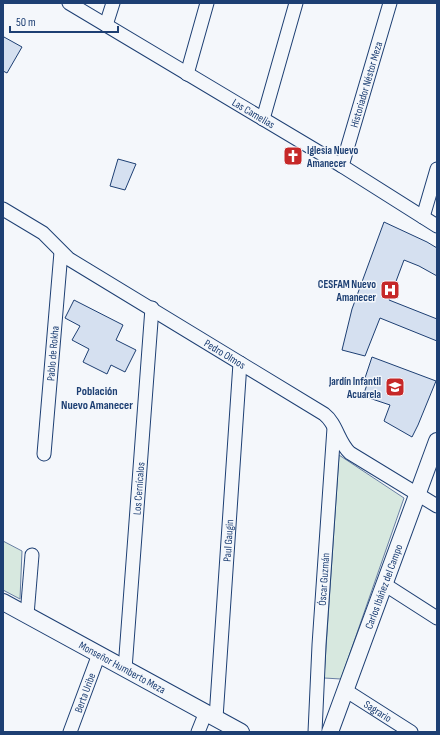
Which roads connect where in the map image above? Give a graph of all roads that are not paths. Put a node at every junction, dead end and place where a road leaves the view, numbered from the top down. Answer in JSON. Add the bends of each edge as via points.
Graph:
{"nodes":[{"id":1,"x":69,"y":3,"type":"edge"},
{"id":2,"x":113,"y":3,"type":"edge"},
{"id":3,"x":207,"y":3,"type":"edge"},
{"id":4,"x":296,"y":3,"type":"edge"},
{"id":5,"x":390,"y":3,"type":"edge"},
{"id":6,"x":106,"y":25,"type":"junction"},
{"id":7,"x":187,"y":74,"type":"junction"},
{"id":8,"x":263,"y":118,"type":"junction"},
{"id":9,"x":342,"y":166,"type":"junction"},
{"id":10,"x":437,"y":169,"type":"edge"},
{"id":11,"x":3,"y":209,"type":"edge"},
{"id":12,"x":423,"y":217,"type":"junction"},
{"id":13,"x":437,"y":226,"type":"edge"},
{"id":14,"x":61,"y":252,"type":"junction"},
{"id":15,"x":152,"y":308,"type":"junction"},
{"id":16,"x":240,"y":363,"type":"junction"},
{"id":17,"x":334,"y":427,"type":"junction"},
{"id":18,"x":437,"y":441,"type":"edge"},
{"id":19,"x":44,"y":454,"type":"dead end"},
{"id":20,"x":418,"y":493,"type":"junction"},
{"id":21,"x":437,"y":506,"type":"edge"},
{"id":22,"x":32,"y":555,"type":"dead end"},
{"id":23,"x":384,"y":584,"type":"junction"},
{"id":24,"x":3,"y":602,"type":"edge"},
{"id":25,"x":27,"y":615,"type":"junction"},
{"id":26,"x":437,"y":618,"type":"edge"},
{"id":27,"x":100,"y":654,"type":"junction"},
{"id":28,"x":125,"y":668,"type":"junction"},
{"id":29,"x":345,"y":690,"type":"junction"},
{"id":30,"x":211,"y":715,"type":"junction"},
{"id":31,"x":70,"y":732,"type":"edge"},
{"id":32,"x":198,"y":732,"type":"edge"},
{"id":33,"x":241,"y":732,"type":"edge"},
{"id":34,"x":315,"y":732,"type":"edge"},
{"id":35,"x":330,"y":732,"type":"edge"},
{"id":36,"x":411,"y":732,"type":"edge"}],
"edges":[{"from":1,"to":6,"type":"street","name":"Las Camelias"},
{"from":2,"to":6,"type":"street"},
{"from":3,"to":7,"type":"street"},
{"from":4,"to":8,"type":"street"},
{"from":5,"to":9,"type":"street","name":"Historiador Néstor Meza"},
{"from":6,"to":7,"type":"street","name":"Las Camelias"},
{"from":7,"to":8,"type":"street","name":"Las Camelias"},
{"from":8,"to":9,"type":"street","name":"Las Camelias"},
{"from":9,"to":12,"type":"street","name":"Las Camelias"},
{"from":10,"to":12,"type":"street"},
{"from":11,"to":14,"type":"street","name":"Pedro Olmos","via":[[43,232]]},
{"from":12,"to":13,"type":"street","name":"Las Camelias"},
{"from":14,"to":15,"type":"street","name":"Pedro Olmos"},
{"from":14,"to":19,"type":"street","name":"Pablo de Rokha"},
{"from":15,"to":16,"type":"street","name":"Pedro Olmos"},
{"from":15,"to":28,"type":"street","name":"Los Cernícalos"},
{"from":16,"to":17,"type":"street","name":"Pedro Olmos","via":[[324,414]]},
{"from":16,"to":30,"type":"street","name":"Paul Gaugin"},
{"from":17,"to":20,"type":"street","name":"Pedro Olmos","via":[[341,442],[350,452]]},
{"from":17,"to":34,"type":"street","name":"Óscar Guzmán","via":[[318,645]]},
{"from":18,"to":20,"type":"street","name":"Carlos Ibáñez del Campo"},
{"from":20,"to":21,"type":"street","name":"Pedro Olmos"},
{"from":20,"to":23,"type":"street","name":"Carlos Ibáñez del Campo"},
{"from":22,"to":25,"type":"street"},
{"from":23,"to":26,"type":"street"},
{"from":23,"to":29,"type":"street","name":"Carlos Ibáñez del Campo"},
{"from":24,"to":25,"type":"street","name":"Monseñor Humberto Meza"},
{"from":25,"to":27,"type":"street","name":"Monseñor Humberto Meza"},
{"from":27,"to":28,"type":"street","name":"Monseñor Humberto Meza"},
{"from":27,"to":31,"type":"street","name":"Berta Uribe"},
{"from":28,"to":30,"type":"street","name":"Monseñor Humberto Meza"},
{"from":29,"to":35,"type":"street","name":"Carlos Ibáñez del Campo"},
{"from":29,"to":36,"type":"street","name":"Sagrario"},
{"from":30,"to":32,"type":"street","name":"Paul Gaugin"},
{"from":30,"to":33,"type":"street","name":"Monseñor Humberto Meza"}]}
